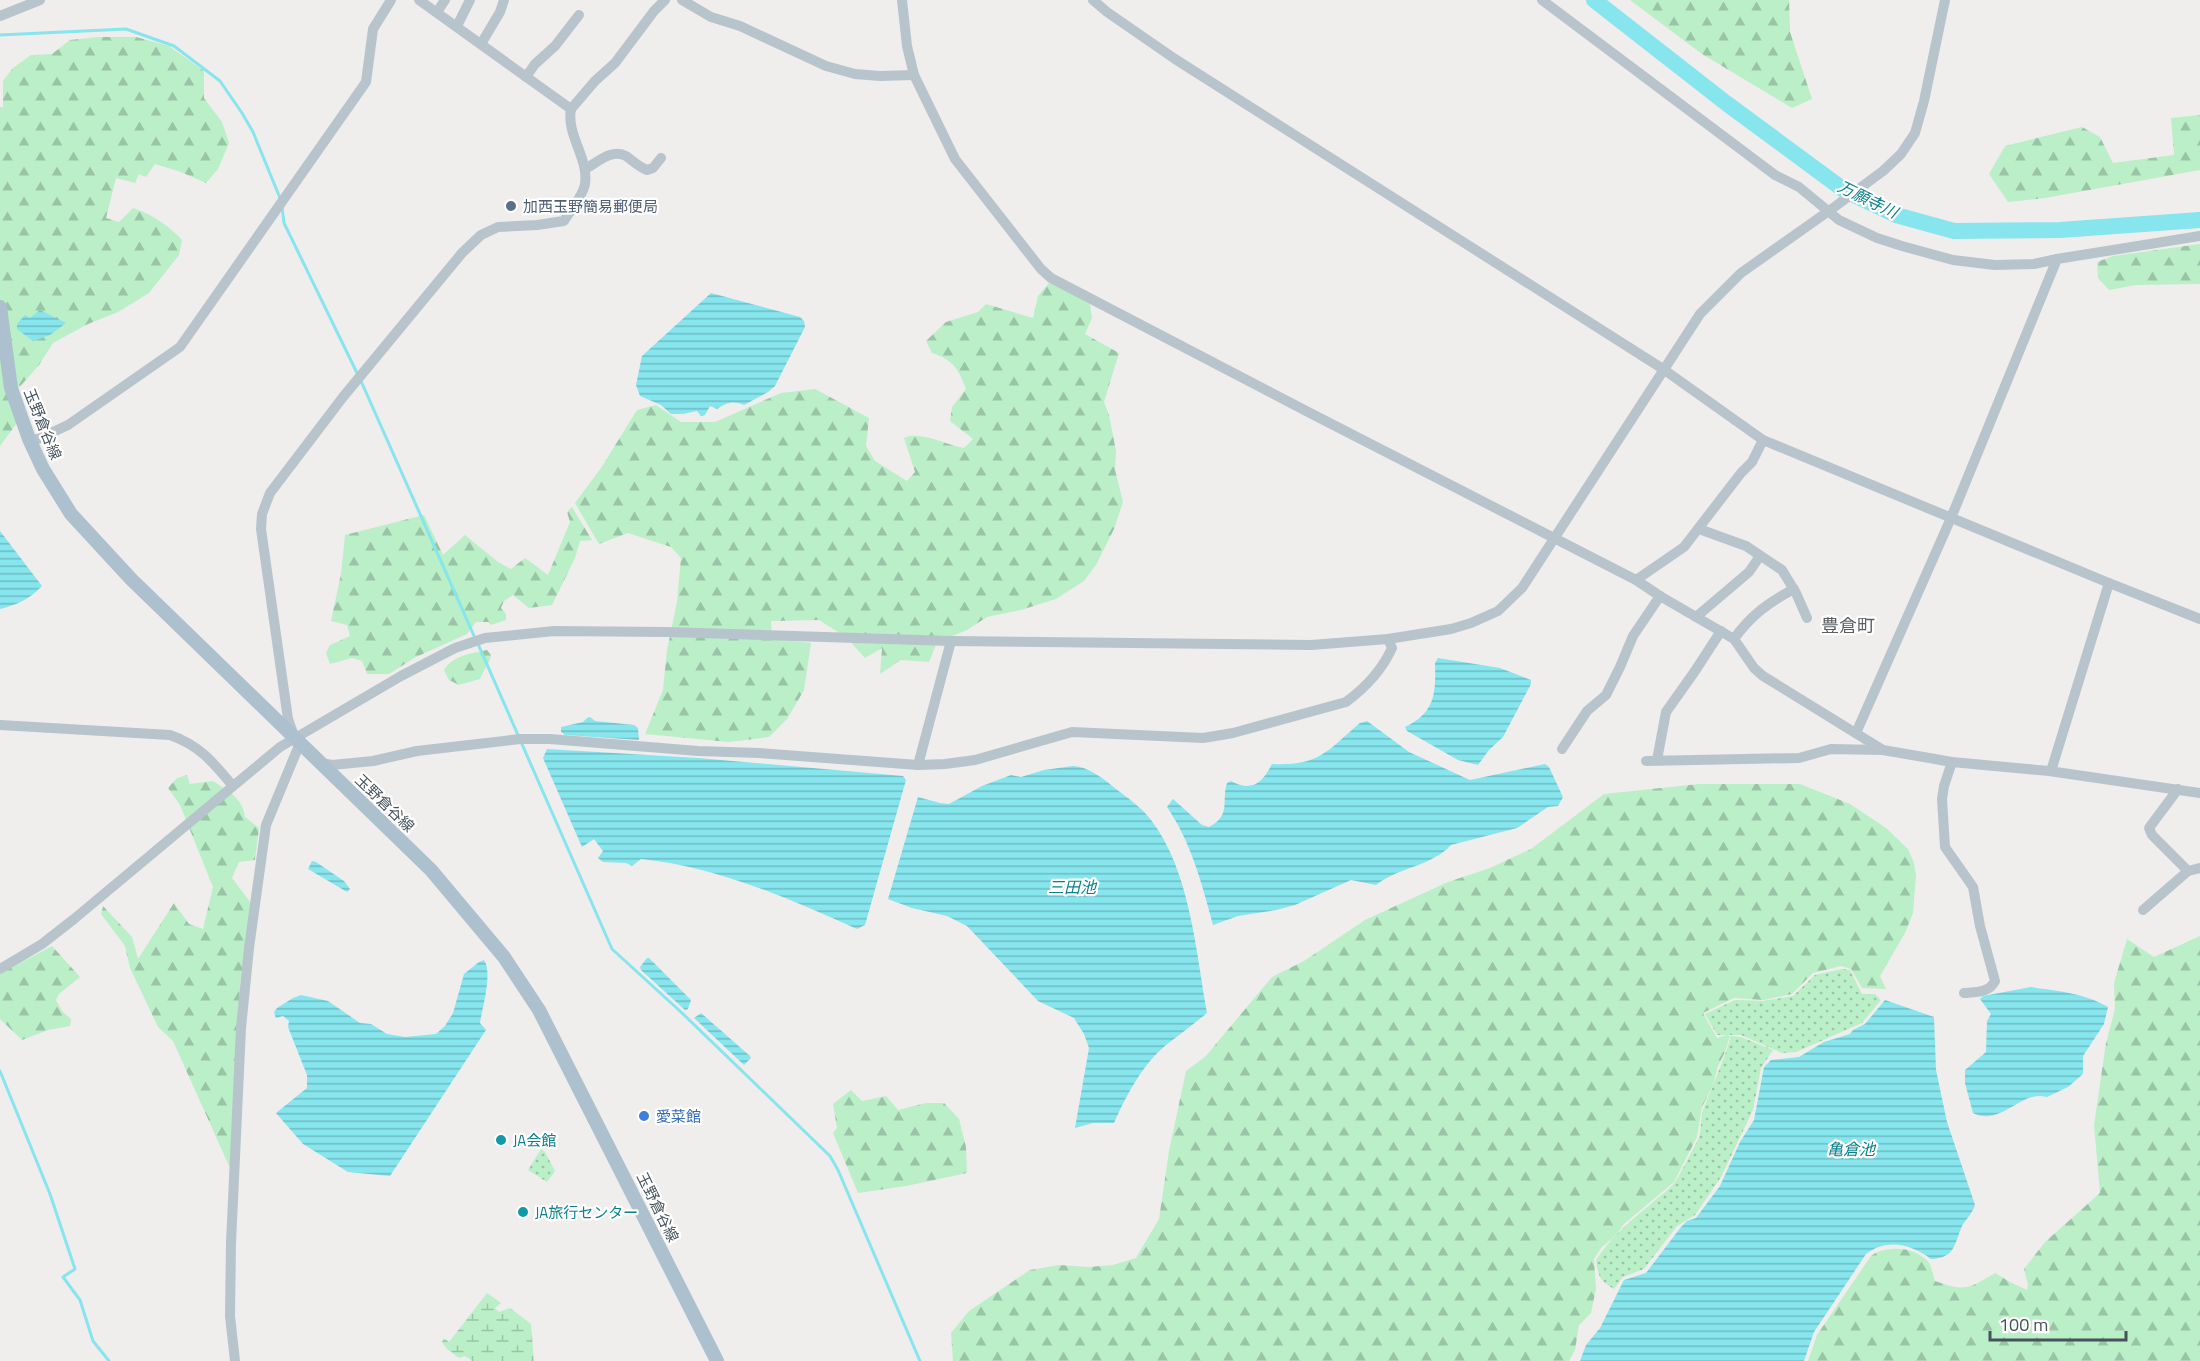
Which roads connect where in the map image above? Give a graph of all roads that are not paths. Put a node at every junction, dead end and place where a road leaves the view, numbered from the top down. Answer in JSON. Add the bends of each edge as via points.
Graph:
{"nodes":[{"id":1,"x":40,"y":0,"type":"edge"},
{"id":2,"x":391,"y":0,"type":"edge"},
{"id":3,"x":419,"y":0,"type":"edge"},
{"id":4,"x":445,"y":0,"type":"edge"},
{"id":5,"x":470,"y":0,"type":"edge"},
{"id":6,"x":504,"y":0,"type":"edge"},
{"id":7,"x":665,"y":0,"type":"edge"},
{"id":8,"x":682,"y":0,"type":"edge"},
{"id":9,"x":902,"y":0,"type":"edge"},
{"id":10,"x":1093,"y":0,"type":"edge"},
{"id":11,"x":1542,"y":0,"type":"edge"},
{"id":12,"x":1945,"y":0,"type":"edge"},
{"id":13,"x":437,"y":12,"type":"junction"},
{"id":14,"x":579,"y":15,"type":"dead end"},
{"id":15,"x":0,"y":16,"type":"edge"},
{"id":16,"x":457,"y":26,"type":"junction"},
{"id":17,"x":481,"y":44,"type":"junction"},
{"id":18,"x":914,"y":75,"type":"junction"},
{"id":19,"x":526,"y":77,"type":"junction"},
{"id":20,"x":571,"y":109,"type":"junction"},
{"id":21,"x":661,"y":158,"type":"dead end"},
{"id":22,"x":585,"y":169,"type":"junction"},
{"id":23,"x":1830,"y":210,"type":"junction"},
{"id":24,"x":2200,"y":236,"type":"edge"},
{"id":25,"x":2057,"y":259,"type":"junction"},
{"id":26,"x":0,"y":307,"type":"edge"},
{"id":27,"x":1663,"y":369,"type":"junction"},
{"id":28,"x":29,"y":439,"type":"junction"},
{"id":29,"x":1763,"y":440,"type":"junction"},
{"id":30,"x":1951,"y":518,"type":"junction"},
{"id":31,"x":1699,"y":530,"type":"junction"},
{"id":32,"x":1555,"y":539,"type":"junction"},
{"id":33,"x":1760,"y":556,"type":"junction"},
{"id":34,"x":1636,"y":580,"type":"junction"},
{"id":35,"x":2109,"y":583,"type":"junction"},
{"id":36,"x":1794,"y":589,"type":"junction"},
{"id":37,"x":1660,"y":596,"type":"junction"},
{"id":38,"x":1696,"y":617,"type":"junction"},
{"id":39,"x":1807,"y":618,"type":"dead end"},
{"id":40,"x":2200,"y":619,"type":"edge"},
{"id":41,"x":1720,"y":631,"type":"junction"},
{"id":42,"x":1388,"y":639,"type":"junction"},
{"id":43,"x":1734,"y":639,"type":"junction"},
{"id":44,"x":951,"y":641,"type":"junction"},
{"id":45,"x":0,"y":724,"type":"edge"},
{"id":46,"x":1857,"y":733,"type":"junction"},
{"id":47,"x":298,"y":741,"type":"junction"},
{"id":48,"x":1562,"y":749,"type":"dead end"},
{"id":49,"x":1883,"y":750,"type":"junction"},
{"id":50,"x":1952,"y":762,"type":"junction"},
{"id":51,"x":321,"y":763,"type":"junction"},
{"id":52,"x":918,"y":765,"type":"junction"},
{"id":53,"x":2051,"y":771,"type":"junction"},
{"id":54,"x":232,"y":786,"type":"junction"},
{"id":55,"x":2178,"y":789,"type":"junction"},
{"id":56,"x":2200,"y":793,"type":"edge"},
{"id":57,"x":2200,"y":868,"type":"edge"},
{"id":58,"x":2188,"y":871,"type":"junction"},
{"id":59,"x":2143,"y":909,"type":"dead end"},
{"id":60,"x":0,"y":969,"type":"edge"},
{"id":61,"x":1964,"y":993,"type":"dead end"},
{"id":62,"x":235,"y":1361,"type":"edge"},
{"id":63,"x":717,"y":1361,"type":"edge"}],
"edges":[{"from":1,"to":15,"type":"street"},
{"from":2,"to":28,"type":"street","via":[[373,29],[366,82],[180,347],[68,425]]},
{"from":3,"to":13,"type":"street"},
{"from":4,"to":13,"type":"street"},
{"from":5,"to":16,"type":"street"},
{"from":6,"to":17,"type":"street"},
{"from":7,"to":20,"type":"street","via":[[615,63]]},
{"from":8,"to":18,"type":"street","via":[[826,66],[855,74]]},
{"from":9,"to":18,"type":"street"},
{"from":10,"to":27,"type":"street","via":[[1175,59]]},
{"from":11,"to":23,"type":"street","via":[[1775,175]]},
{"from":12,"to":23,"type":"street","via":[[1915,133],[1883,171]]},
{"from":13,"to":16,"type":"street"},
{"from":14,"to":19,"type":"street"},
{"from":16,"to":17,"type":"street"},
{"from":17,"to":19,"type":"street"},
{"from":18,"to":32,"type":"street","via":[[955,159],[1051,278]]},
{"from":19,"to":20,"type":"street"},
{"from":20,"to":22,"type":"street","via":[[571,126]]},
{"from":21,"to":22,"type":"street","via":[[647,170],[618,154]]},
{"from":22,"to":47,"type":"street","via":[[585,186],[564,221],[498,227],[481,235],[462,253],[342,398],[270,494],[262,513],[261,529],[288,719]]},
{"from":23,"to":25,"type":"street","via":[[1839,220],[1877,238],[1953,260],[1995,265]]},
{"from":23,"to":27,"type":"street","via":[[1741,273],[1701,314]]},
{"from":24,"to":25,"type":"street"},
{"from":25,"to":30,"type":"street"},
{"from":26,"to":28,"type":"main road","name":"玉野倉谷線","via":[[11,388]]},
{"from":27,"to":29,"type":"street"},
{"from":27,"to":32,"type":"street"},
{"from":28,"to":47,"type":"main road","name":"玉野倉谷線","via":[[71,514]]},
{"from":29,"to":30,"type":"street"},
{"from":29,"to":31,"type":"street","via":[[1752,462]]},
{"from":30,"to":35,"type":"street"},
{"from":30,"to":46,"type":"street"},
{"from":31,"to":33,"type":"street","via":[[1735,542]]},
{"from":31,"to":34,"type":"street","via":[[1684,548]]},
{"from":32,"to":34,"type":"street"},
{"from":32,"to":42,"type":"street","via":[[1522,588],[1498,611],[1451,629]]},
{"from":33,"to":36,"type":"street","via":[[1782,570]]},
{"from":33,"to":38,"type":"street","via":[[1749,572]]},
{"from":34,"to":37,"type":"street"},
{"from":35,"to":40,"type":"street"},
{"from":35,"to":53,"type":"street"},
{"from":36,"to":39,"type":"street"},
{"from":36,"to":43,"type":"street","via":[[1764,606]]},
{"from":37,"to":38,"type":"street"},
{"from":37,"to":48,"type":"street","via":[[1633,636],[1606,695],[1587,711]]},
{"from":38,"to":41,"type":"street"},
{"from":41,"to":43,"type":"street"},
{"from":41,"to":49,"type":"street","via":[[1666,712],[1651,761],[1799,758],[1831,749]]},
{"from":42,"to":44,"type":"street","via":[[1311,645]]},
{"from":42,"to":52,"type":"street","via":[[1392,648],[1387,659],[1360,691],[1346,702],[1327,708],[1203,738],[1072,732],[975,760]]},
{"from":43,"to":46,"type":"street","via":[[1763,676]]},
{"from":44,"to":47,"type":"street","via":[[554,631],[485,638],[455,648],[401,676]]},
{"from":44,"to":52,"type":"street"},
{"from":45,"to":54,"type":"street","via":[[170,735],[203,753]]},
{"from":46,"to":49,"type":"street"},
{"from":47,"to":51,"type":"main road","name":"玉野倉谷線"},
{"from":47,"to":54,"type":"street","via":[[280,747]]},
{"from":47,"to":62,"type":"street","via":[[266,825],[249,948],[241,1028],[231,1243],[230,1316]]},
{"from":49,"to":50,"type":"street"},
{"from":50,"to":53,"type":"street"},
{"from":50,"to":61,"type":"street","via":[[1942,799],[1945,847],[1973,887],[1995,981],[1987,990]]},
{"from":51,"to":52,"type":"street","via":[[372,761],[417,751],[550,739]]},
{"from":51,"to":63,"type":"main road","name":"玉野倉谷線","via":[[431,870],[521,981],[594,1115]]},
{"from":53,"to":55,"type":"street"},
{"from":54,"to":60,"type":"street","via":[[74,919]]},
{"from":55,"to":56,"type":"street"},
{"from":55,"to":58,"type":"street","via":[[2149,828]]},
{"from":57,"to":58,"type":"street"},
{"from":58,"to":59,"type":"street"}]}
